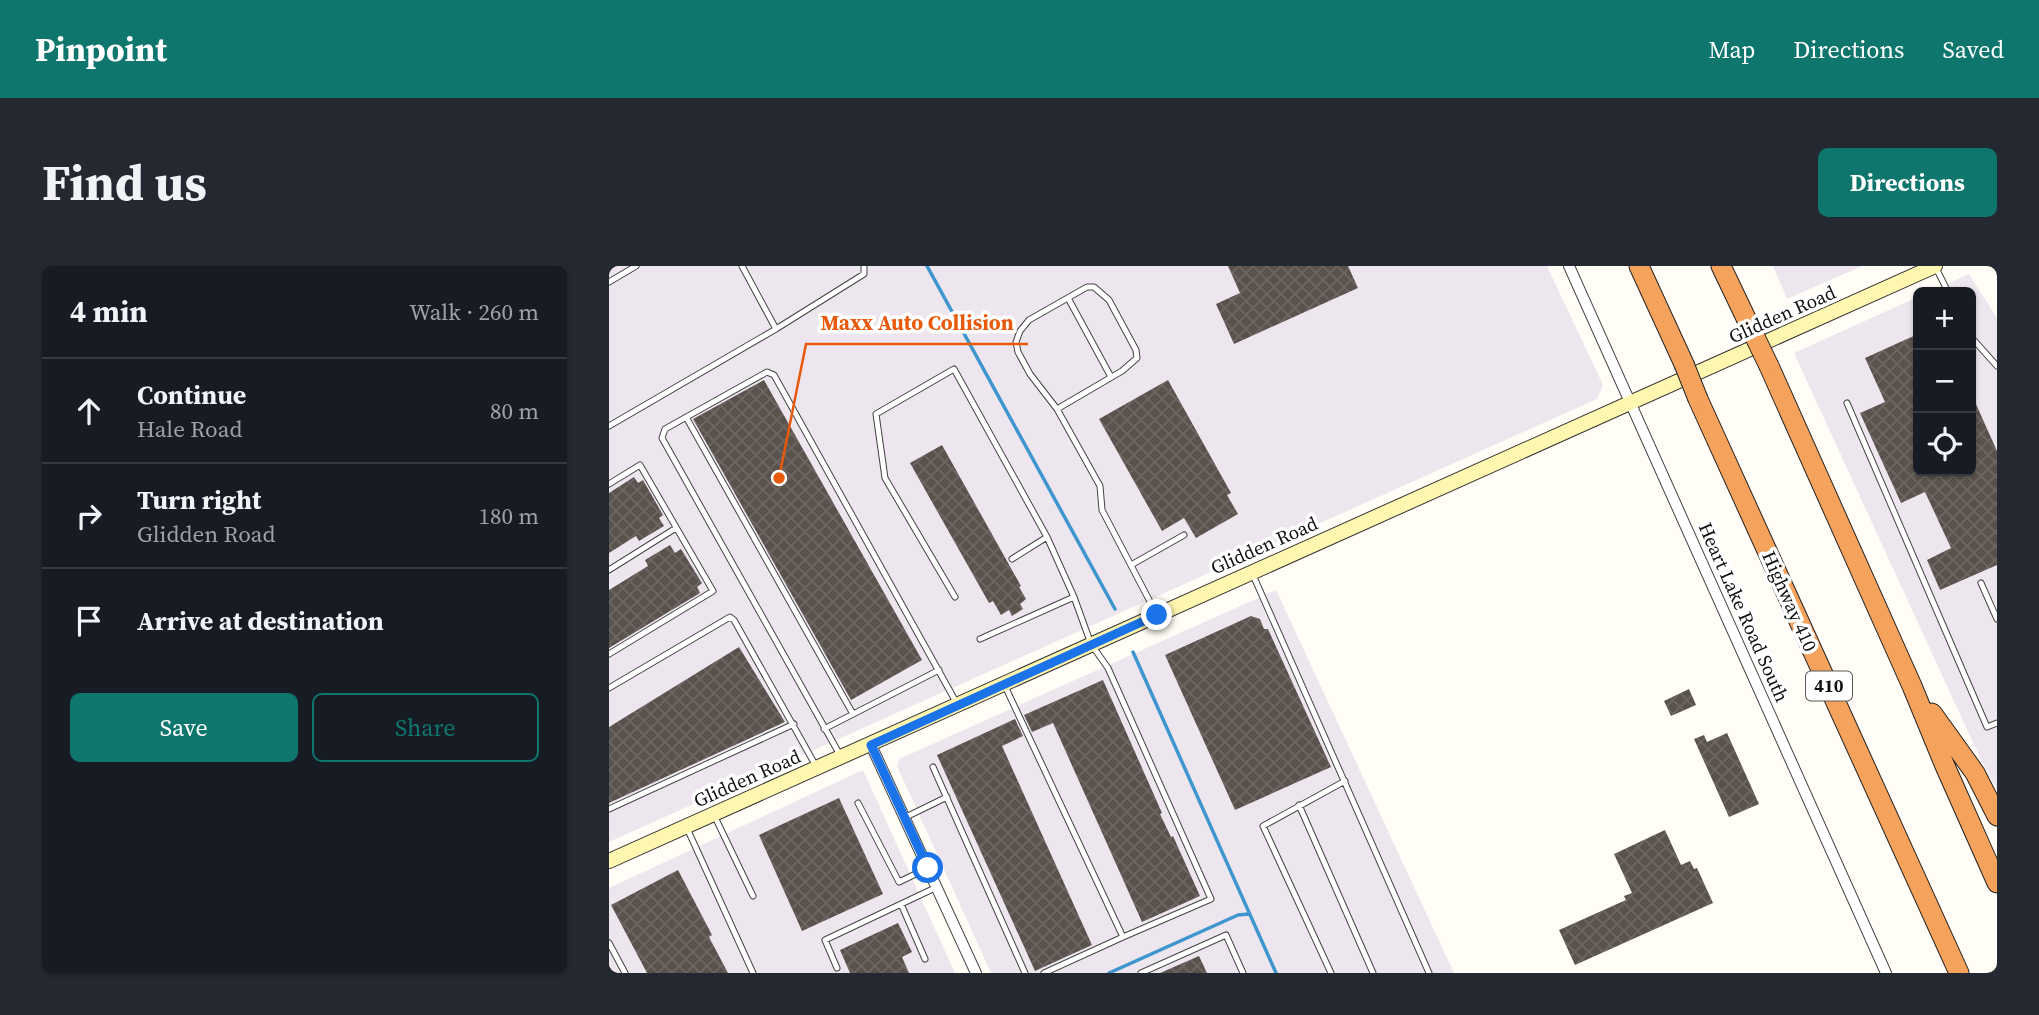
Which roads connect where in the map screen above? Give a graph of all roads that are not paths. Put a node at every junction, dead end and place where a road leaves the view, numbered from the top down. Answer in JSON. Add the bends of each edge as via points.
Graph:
{"nodes":[{"id":1,"x":636,"y":266,"type":"edge"},
{"id":2,"x":741,"y":266,"type":"edge"},
{"id":3,"x":864,"y":266,"type":"edge"},
{"id":4,"x":1569,"y":266,"type":"edge"},
{"id":5,"x":1639,"y":266,"type":"edge"},
{"id":6,"x":1721,"y":266,"type":"edge"},
{"id":7,"x":1935,"y":266,"type":"edge"},
{"id":8,"x":609,"y":282,"type":"edge"},
{"id":9,"x":1946,"y":287,"type":"edge"},
{"id":10,"x":1068,"y":298,"type":"junction"},
{"id":11,"x":776,"y":329,"type":"junction"},
{"id":12,"x":1976,"y":343,"type":"edge"},
{"id":13,"x":1997,"y":366,"type":"edge"},
{"id":14,"x":1111,"y":377,"type":"junction"},
{"id":15,"x":1631,"y":402,"type":"junction"},
{"id":16,"x":1847,"y":403,"type":"dead end"},
{"id":17,"x":1057,"y":409,"type":"junction"},
{"id":18,"x":686,"y":417,"type":"junction"},
{"id":19,"x":609,"y":426,"type":"edge"},
{"id":20,"x":609,"y":484,"type":"edge"},
{"id":21,"x":677,"y":528,"type":"junction"},
{"id":22,"x":1184,"y":535,"type":"dead end"},
{"id":23,"x":1047,"y":537,"type":"junction"},
{"id":24,"x":1012,"y":559,"type":"dead end"},
{"id":25,"x":1131,"y":565,"type":"junction"},
{"id":26,"x":609,"y":570,"type":"edge"},
{"id":27,"x":1252,"y":572,"type":"junction"},
{"id":28,"x":1981,"y":583,"type":"dead end"},
{"id":29,"x":955,"y":597,"type":"dead end"},
{"id":30,"x":1074,"y":597,"type":"junction"},
{"id":31,"x":1157,"y":615,"type":"junction"},
{"id":32,"x":1997,"y":620,"type":"edge"},
{"id":33,"x":980,"y":639,"type":"dead end"},
{"id":34,"x":1091,"y":644,"type":"junction"},
{"id":35,"x":609,"y":654,"type":"edge"},
{"id":36,"x":939,"y":670,"type":"junction"},
{"id":37,"x":1004,"y":684,"type":"junction"},
{"id":38,"x":1912,"y":686,"type":"junction"},
{"id":39,"x":609,"y":688,"type":"edge"},
{"id":40,"x":958,"y":705,"type":"junction"},
{"id":41,"x":853,"y":714,"type":"junction"},
{"id":42,"x":1997,"y":723,"type":"edge"},
{"id":43,"x":794,"y":724,"type":"junction"},
{"id":44,"x":824,"y":729,"type":"junction"},
{"id":45,"x":871,"y":745,"type":"junction"},
{"id":46,"x":842,"y":758,"type":"junction"},
{"id":47,"x":933,"y":767,"type":"dead end"},
{"id":48,"x":818,"y":768,"type":"junction"},
{"id":49,"x":1345,"y":781,"type":"junction"},
{"id":50,"x":947,"y":797,"type":"junction"},
{"id":51,"x":858,"y":803,"type":"dead end"},
{"id":52,"x":1299,"y":805,"type":"junction"},
{"id":53,"x":609,"y":809,"type":"edge"},
{"id":54,"x":714,"y":815,"type":"junction"},
{"id":55,"x":1997,"y":816,"type":"edge"},
{"id":56,"x":905,"y":817,"type":"junction"},
{"id":57,"x":687,"y":826,"type":"junction"},
{"id":58,"x":609,"y":860,"type":"edge"},
{"id":59,"x":928,"y":868,"type":"junction"},
{"id":60,"x":1997,"y":883,"type":"edge"},
{"id":61,"x":937,"y":887,"type":"junction"},
{"id":62,"x":753,"y":896,"type":"dead end"},
{"id":63,"x":901,"y":904,"type":"junction"},
{"id":64,"x":1123,"y":937,"type":"junction"},
{"id":65,"x":609,"y":943,"type":"edge"},
{"id":66,"x":925,"y":959,"type":"dead end"},
{"id":67,"x":837,"y":968,"type":"dead end"},
{"id":68,"x":625,"y":973,"type":"edge"},
{"id":69,"x":753,"y":973,"type":"edge"},
{"id":70,"x":976,"y":973,"type":"edge"},
{"id":71,"x":1025,"y":973,"type":"edge"},
{"id":72,"x":1044,"y":973,"type":"edge"},
{"id":73,"x":1142,"y":973,"type":"edge"},
{"id":74,"x":1243,"y":973,"type":"edge"},
{"id":75,"x":1331,"y":973,"type":"edge"},
{"id":76,"x":1373,"y":973,"type":"edge"},
{"id":77,"x":1429,"y":973,"type":"edge"},
{"id":78,"x":1886,"y":973,"type":"edge"},
{"id":79,"x":1959,"y":973,"type":"edge"}],
"edges":[{"from":1,"to":8,"type":"lane"},
{"from":2,"to":11,"type":"lane"},
{"from":3,"to":11,"type":"lane","via":[[864,274]]},
{"from":4,"to":15,"type":"street","name":"Heart Lake Road South"},
{"from":5,"to":79,"type":"highway","name":"Highway 410","number":"410","bridge":true},
{"from":6,"to":38,"type":"highway","bridge":true},
{"from":7,"to":9,"type":"lane"},
{"from":7,"to":15,"type":"street","name":"Glidden Road"},
{"from":10,"to":14,"type":"lane"},
{"from":10,"to":14,"type":"lane","via":[[1094,287],[1109,300],[1137,358]]},
{"from":10,"to":17,"type":"lane","via":[[1029,320],[1016,342],[1030,374]]},
{"from":11,"to":19,"type":"lane"},
{"from":12,"to":13,"type":"lane"},
{"from":14,"to":17,"type":"lane"},
{"from":15,"to":27,"type":"street","name":"Glidden Road"},
{"from":15,"to":78,"type":"street","name":"Heart Lake Road South"},
{"from":16,"to":42,"type":"lane","via":[[1987,727]]},
{"from":17,"to":25,"type":"lane","via":[[1100,486],[1102,510]]},
{"from":18,"to":36,"type":"lane","via":[[767,372],[774,375]]},
{"from":18,"to":41,"type":"lane"},
{"from":18,"to":44,"type":"lane","via":[[665,429],[662,438]]},
{"from":20,"to":21,"type":"lane","via":[[640,465]]},
{"from":21,"to":26,"type":"lane"},
{"from":21,"to":35,"type":"lane","via":[[713,591]]},
{"from":22,"to":25,"type":"lane"},
{"from":23,"to":24,"type":"lane"},
{"from":23,"to":29,"type":"lane","via":[[954,369],[876,414],[885,478]]},
{"from":23,"to":30,"type":"lane"},
{"from":25,"to":31,"type":"lane"},
{"from":27,"to":31,"type":"street","name":"Glidden Road"},
{"from":27,"to":49,"type":"lane"},
{"from":28,"to":32,"type":"lane"},
{"from":30,"to":33,"type":"lane"},
{"from":30,"to":34,"type":"lane"},
{"from":31,"to":34,"type":"street","name":"Glidden Road"},
{"from":34,"to":37,"type":"street","name":"Glidden Road"},
{"from":34,"to":64,"type":"lane","via":[[1108,668],[1210,899]]},
{"from":36,"to":40,"type":"lane"},
{"from":36,"to":41,"type":"lane"},
{"from":37,"to":40,"type":"street","name":"Glidden Road"},
{"from":37,"to":64,"type":"lane"},
{"from":38,"to":55,"type":"highway","via":[[1975,773]]},
{"from":38,"to":60,"type":"highway"},
{"from":39,"to":43,"type":"lane","via":[[730,617]]},
{"from":40,"to":45,"type":"street","name":"Glidden Road"},
{"from":41,"to":44,"type":"lane"},
{"from":43,"to":48,"type":"lane"},
{"from":43,"to":53,"type":"lane"},
{"from":44,"to":46,"type":"lane"},
{"from":45,"to":46,"type":"street","name":"Glidden Road"},
{"from":45,"to":56,"type":"street"},
{"from":46,"to":48,"type":"street","name":"Glidden Road"},
{"from":47,"to":50,"type":"lane"},
{"from":48,"to":54,"type":"street","name":"Glidden Road"},
{"from":49,"to":52,"type":"lane"},
{"from":49,"to":77,"type":"lane"},
{"from":50,"to":56,"type":"lane"},
{"from":50,"to":71,"type":"lane"},
{"from":51,"to":59,"type":"lane","via":[[899,882]]},
{"from":52,"to":75,"type":"lane","via":[[1263,826]]},
{"from":52,"to":76,"type":"lane"},
{"from":54,"to":57,"type":"street","name":"Glidden Road"},
{"from":54,"to":62,"type":"lane"},
{"from":56,"to":59,"type":"street"},
{"from":57,"to":58,"type":"street","name":"Glidden Road"},
{"from":57,"to":69,"type":"lane"},
{"from":59,"to":61,"type":"street"},
{"from":61,"to":63,"type":"lane"},
{"from":61,"to":70,"type":"street"},
{"from":63,"to":66,"type":"lane"},
{"from":63,"to":67,"type":"lane","via":[[825,940]]},
{"from":64,"to":72,"type":"lane"},
{"from":65,"to":68,"type":"lane"},
{"from":73,"to":74,"type":"lane","via":[[1226,935]]}]}
